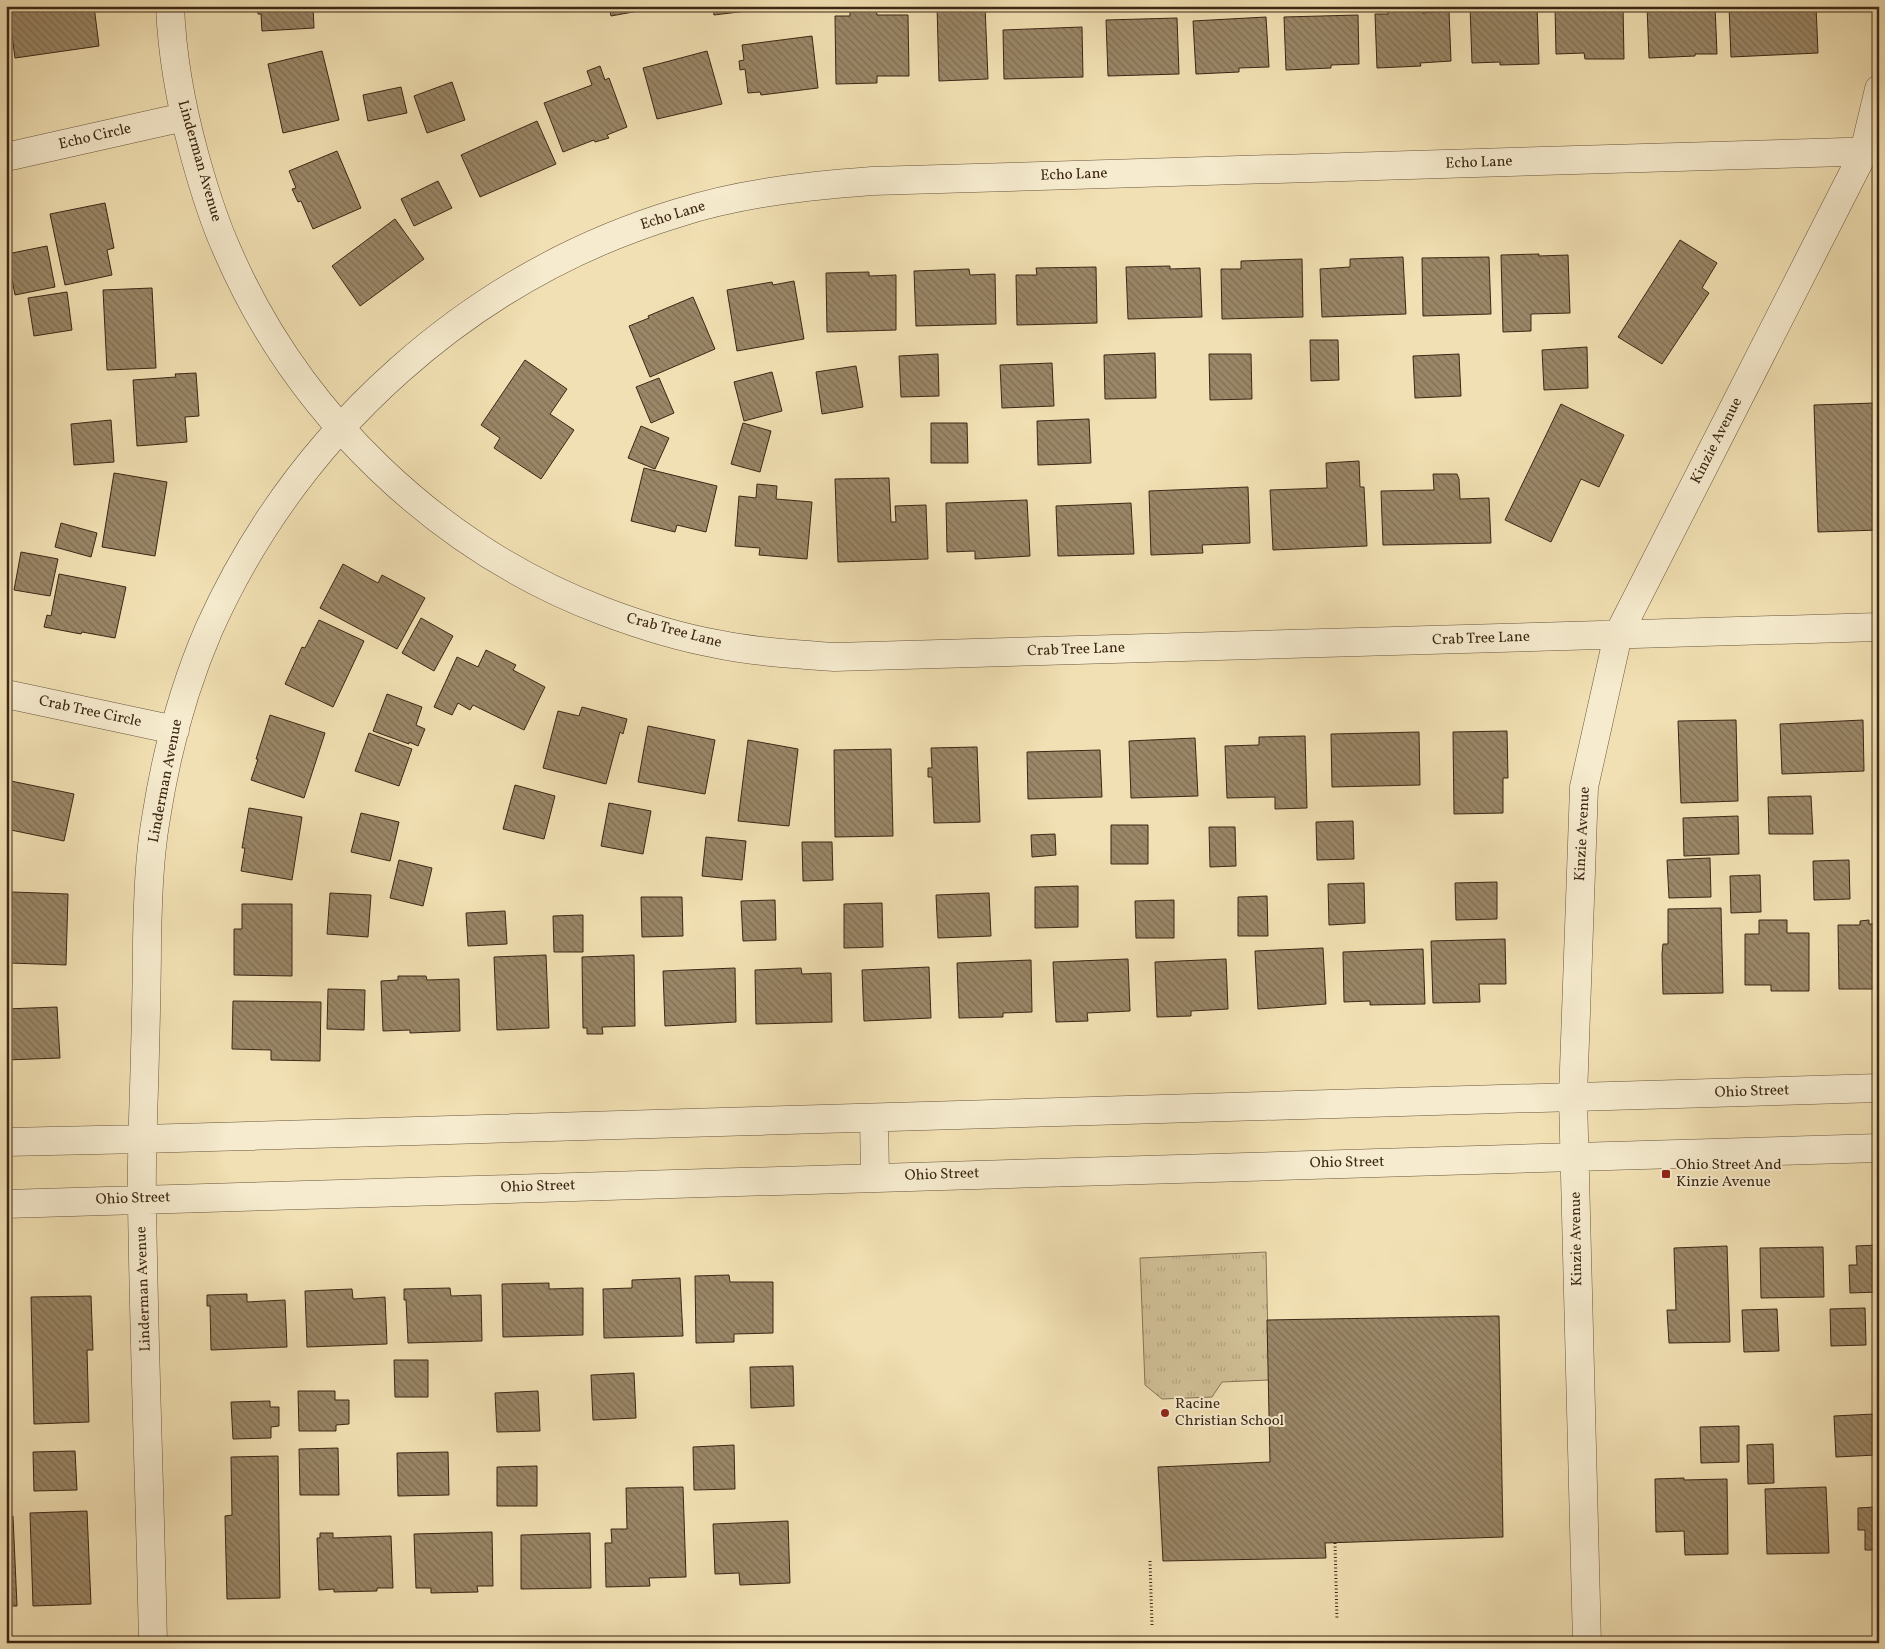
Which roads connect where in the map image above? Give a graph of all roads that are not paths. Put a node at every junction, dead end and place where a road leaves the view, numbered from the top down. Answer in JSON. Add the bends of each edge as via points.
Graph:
{"nodes":[{"id":1,"x":170,"y":6,"type":"edge"},
{"id":2,"x":1879,"y":89,"type":"edge"},
{"id":3,"x":184,"y":117,"type":"junction"},
{"id":4,"x":1872,"y":152,"type":"edge"},
{"id":5,"x":6,"y":157,"type":"edge"},
{"id":6,"x":340,"y":427,"type":"junction"},
{"id":7,"x":1879,"y":627,"type":"edge"},
{"id":8,"x":1618,"y":635,"type":"junction"},
{"id":9,"x":6,"y":694,"type":"edge"},
{"id":10,"x":175,"y":730,"type":"junction"},
{"id":11,"x":1879,"y":1088,"type":"edge"},
{"id":12,"x":1573,"y":1097,"type":"junction"},
{"id":13,"x":874,"y":1118,"type":"junction"},
{"id":14,"x":142,"y":1139,"type":"junction"},
{"id":15,"x":6,"y":1142,"type":"edge"},
{"id":16,"x":1879,"y":1148,"type":"edge"},
{"id":17,"x":1575,"y":1157,"type":"junction"},
{"id":18,"x":875,"y":1177,"type":"junction"},
{"id":19,"x":142,"y":1199,"type":"junction"},
{"id":20,"x":6,"y":1204,"type":"edge"},
{"id":21,"x":154,"y":1643,"type":"edge"},
{"id":22,"x":1587,"y":1643,"type":"edge"}],
"edges":[{"from":1,"to":3,"type":"street","name":"Linderman Avenue"},
{"from":2,"to":4,"type":"street","name":"Kinzie Avenue"},
{"from":3,"to":5,"type":"street","name":"Echo Circle"},
{"from":3,"to":6,"type":"street","name":"Linderman Avenue","via":[[205,196],[253,304],[284,355]]},
{"from":4,"to":6,"type":"street","name":"Echo Lane","via":[[872,181],[742,196],[679,212],[618,234],[559,260],[502,292],[448,328],[397,370]]},
{"from":4,"to":8,"type":"street","name":"Kinzie Avenue"},
{"from":6,"to":8,"type":"street","name":"Crab Tree Lane","via":[[401,488],[447,526],[496,559],[602,611],[659,630],[717,644],[775,653],[834,657]]},
{"from":6,"to":10,"type":"street","name":"Linderman Avenue","via":[[308,464],[236,573],[208,632]]},
{"from":7,"to":8,"type":"street","name":"Crab Tree Lane"},
{"from":8,"to":12,"type":"street","name":"Kinzie Avenue","via":[[1584,787]]},
{"from":9,"to":10,"type":"street","name":"Crab Tree Circle"},
{"from":10,"to":14,"type":"street","name":"Linderman Avenue","via":[[155,819],[149,884]]},
{"from":11,"to":12,"type":"street","name":"Ohio Street"},
{"from":12,"to":13,"type":"street","name":"Ohio Street"},
{"from":12,"to":17,"type":"street","name":"Kinzie Avenue"},
{"from":13,"to":14,"type":"street","name":"Ohio Street"},
{"from":13,"to":18,"type":"street"},
{"from":14,"to":15,"type":"street","name":"Ohio Street"},
{"from":14,"to":19,"type":"street","name":"Linderman Avenue"},
{"from":16,"to":17,"type":"street","name":"Ohio Street"},
{"from":17,"to":18,"type":"street","name":"Ohio Street"},
{"from":17,"to":22,"type":"street","name":"Kinzie Avenue"},
{"from":18,"to":19,"type":"street","name":"Ohio Street"},
{"from":19,"to":20,"type":"street","name":"Ohio Street"},
{"from":19,"to":21,"type":"street","name":"Linderman Avenue"}]}
